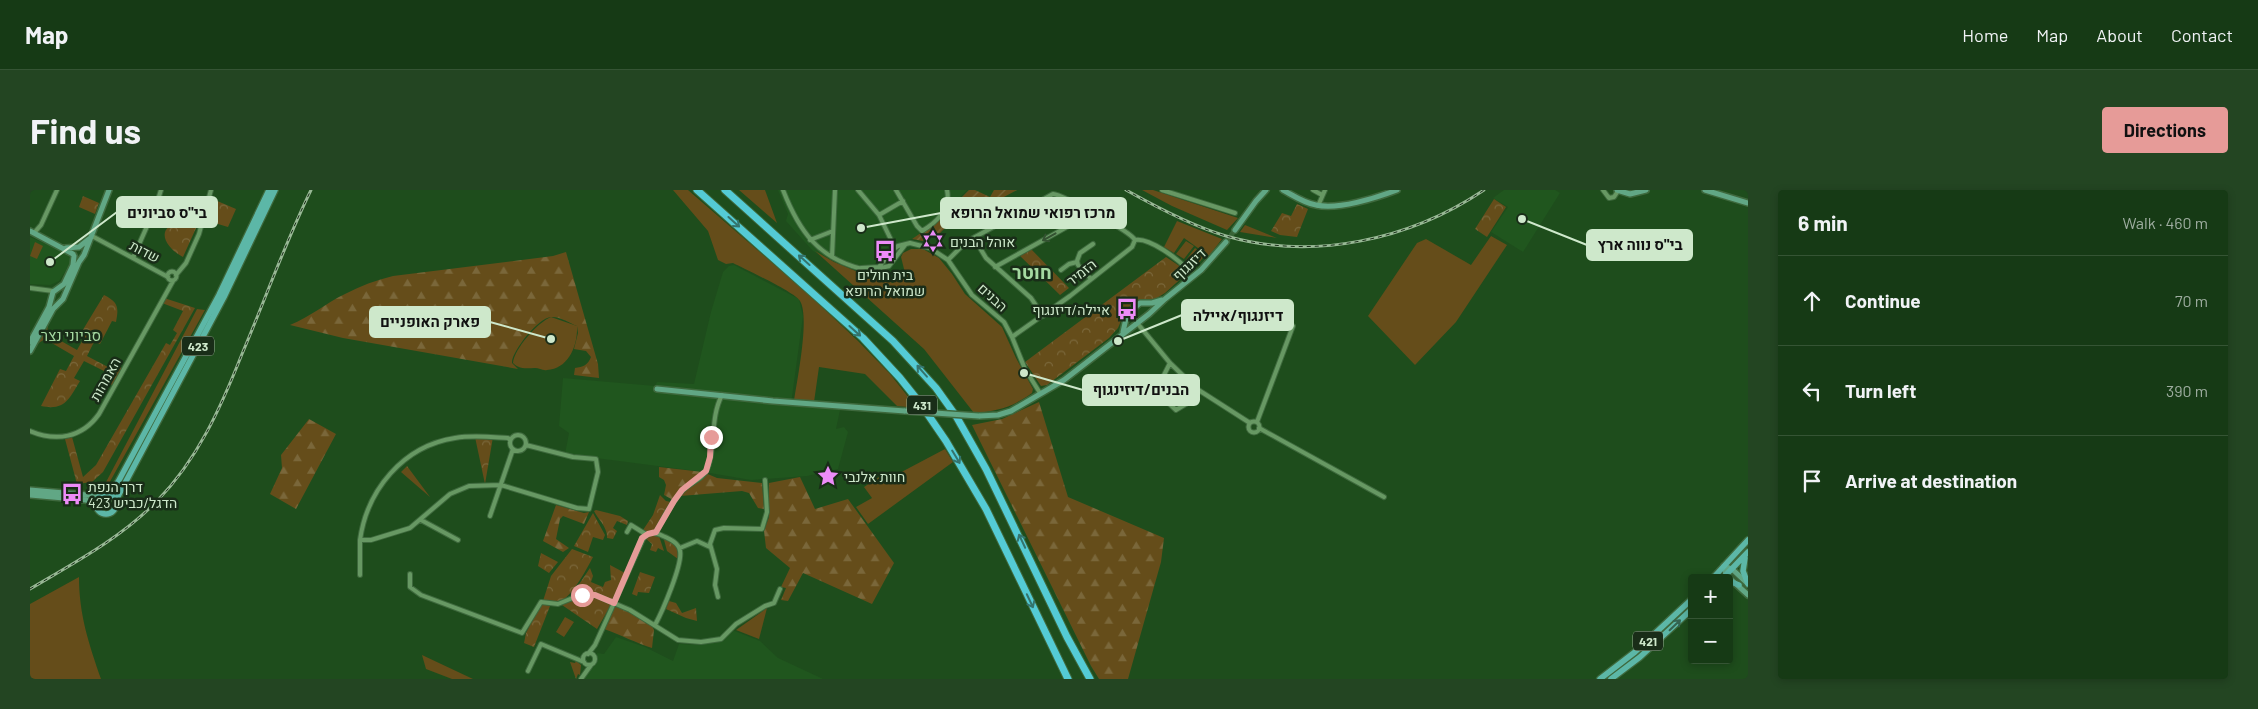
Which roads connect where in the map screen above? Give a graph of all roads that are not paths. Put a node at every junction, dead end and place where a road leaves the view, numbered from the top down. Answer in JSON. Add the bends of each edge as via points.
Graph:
{"nodes":[{"id":1,"x":57,"y":190,"type":"edge"},
{"id":2,"x":109,"y":190,"type":"edge"},
{"id":3,"x":161,"y":190,"type":"edge"},
{"id":4,"x":211,"y":190,"type":"edge"},
{"id":5,"x":269,"y":190,"type":"edge"},
{"id":6,"x":275,"y":190,"type":"edge"},
{"id":7,"x":697,"y":190,"type":"edge"},
{"id":8,"x":725,"y":190,"type":"edge"},
{"id":9,"x":783,"y":190,"type":"edge"},
{"id":10,"x":835,"y":190,"type":"edge"},
{"id":11,"x":858,"y":190,"type":"edge"},
{"id":12,"x":896,"y":190,"type":"edge"},
{"id":13,"x":947,"y":190,"type":"edge"},
{"id":14,"x":1047,"y":190,"type":"edge"},
{"id":15,"x":1162,"y":190,"type":"edge"},
{"id":16,"x":1261,"y":190,"type":"edge"},
{"id":17,"x":1266,"y":190,"type":"edge"},
{"id":18,"x":1285,"y":190,"type":"edge"},
{"id":19,"x":1313,"y":190,"type":"edge"},
{"id":20,"x":1325,"y":190,"type":"edge"},
{"id":21,"x":1397,"y":190,"type":"edge"},
{"id":22,"x":1603,"y":190,"type":"edge"},
{"id":23,"x":1618,"y":190,"type":"edge"},
{"id":24,"x":1646,"y":190,"type":"edge"},
{"id":25,"x":1705,"y":190,"type":"edge"},
{"id":26,"x":1170,"y":191,"type":"edge"},
{"id":27,"x":1049,"y":195,"type":"junction"},
{"id":28,"x":1322,"y":195,"type":"junction"},
{"id":29,"x":903,"y":201,"type":"junction"},
{"id":30,"x":1256,"y":201,"type":"junction"},
{"id":31,"x":1748,"y":203,"type":"edge"},
{"id":32,"x":1318,"y":206,"type":"junction"},
{"id":33,"x":1090,"y":211,"type":"junction"},
{"id":34,"x":1235,"y":213,"type":"dead end"},
{"id":35,"x":879,"y":215,"type":"junction"},
{"id":36,"x":1235,"y":230,"type":"tunnel mouth"},
{"id":37,"x":833,"y":231,"type":"junction"},
{"id":38,"x":36,"y":234,"type":"edge"},
{"id":39,"x":91,"y":237,"type":"junction"},
{"id":40,"x":974,"y":238,"type":"junction"},
{"id":41,"x":810,"y":240,"type":"junction"},
{"id":42,"x":1134,"y":240,"type":"junction"},
{"id":43,"x":1226,"y":242,"type":"tunnel mouth"},
{"id":44,"x":906,"y":244,"type":"junction"},
{"id":45,"x":1092,"y":244,"type":"dead end"},
{"id":46,"x":60,"y":246,"type":"junction"},
{"id":47,"x":77,"y":248,"type":"junction"},
{"id":48,"x":895,"y":248,"type":"junction"},
{"id":49,"x":73,"y":255,"type":"junction"},
{"id":50,"x":83,"y":255,"type":"junction"},
{"id":51,"x":832,"y":257,"type":"junction"},
{"id":52,"x":133,"y":258,"type":"junction"},
{"id":53,"x":948,"y":260,"type":"junction"},
{"id":54,"x":1077,"y":262,"type":"junction"},
{"id":55,"x":995,"y":267,"type":"junction"},
{"id":56,"x":873,"y":269,"type":"junction"},
{"id":57,"x":1061,"y":270,"type":"dead end"},
{"id":58,"x":1188,"y":270,"type":"dead end"},
{"id":59,"x":172,"y":276,"type":"junction"},
{"id":60,"x":1091,"y":279,"type":"junction"},
{"id":61,"x":30,"y":288,"type":"edge"},
{"id":62,"x":54,"y":292,"type":"junction"},
{"id":63,"x":64,"y":295,"type":"junction"},
{"id":64,"x":1165,"y":299,"type":"junction"},
{"id":65,"x":60,"y":301,"type":"junction"},
{"id":66,"x":1148,"y":303,"type":"junction"},
{"id":67,"x":1152,"y":310,"type":"junction"},
{"id":68,"x":1043,"y":316,"type":"junction"},
{"id":69,"x":1127,"y":320,"type":"junction"},
{"id":70,"x":1136,"y":324,"type":"junction"},
{"id":71,"x":1293,"y":326,"type":"dead end"},
{"id":72,"x":1012,"y":336,"type":"junction"},
{"id":73,"x":1122,"y":336,"type":"junction"},
{"id":74,"x":30,"y":342,"type":"edge"},
{"id":75,"x":30,"y":352,"type":"edge"},
{"id":76,"x":1170,"y":363,"type":"junction"},
{"id":77,"x":1163,"y":379,"type":"junction"},
{"id":78,"x":657,"y":389,"type":"dead end"},
{"id":79,"x":1197,"y":389,"type":"junction"},
{"id":80,"x":1040,"y":393,"type":"junction"},
{"id":81,"x":722,"y":395,"type":"junction"},
{"id":82,"x":1186,"y":404,"type":"junction"},
{"id":83,"x":1257,"y":422,"type":"junction"},
{"id":84,"x":1250,"y":423,"type":"junction"},
{"id":85,"x":1259,"y":428,"type":"junction"},
{"id":86,"x":30,"y":431,"type":"edge"},
{"id":87,"x":510,"y":440,"type":"junction"},
{"id":88,"x":526,"y":445,"type":"junction"},
{"id":89,"x":513,"y":449,"type":"junction"},
{"id":90,"x":765,"y":480,"type":"dead end"},
{"id":91,"x":501,"y":486,"type":"junction"},
{"id":92,"x":30,"y":490,"type":"edge"},
{"id":93,"x":109,"y":494,"type":"junction"},
{"id":94,"x":30,"y":495,"type":"edge"},
{"id":95,"x":99,"y":496,"type":"junction"},
{"id":96,"x":1384,"y":497,"type":"dead end"},
{"id":97,"x":116,"y":500,"type":"junction"},
{"id":98,"x":96,"y":505,"type":"junction"},
{"id":99,"x":490,"y":516,"type":"dead end"},
{"id":100,"x":421,"y":520,"type":"junction"},
{"id":101,"x":627,"y":532,"type":"dead end"},
{"id":102,"x":656,"y":532,"type":"junction"},
{"id":103,"x":646,"y":534,"type":"junction"},
{"id":104,"x":360,"y":540,"type":"junction"},
{"id":105,"x":458,"y":540,"type":"dead end"},
{"id":106,"x":1748,"y":540,"type":"edge"},
{"id":107,"x":710,"y":547,"type":"junction"},
{"id":108,"x":680,"y":548,"type":"junction"},
{"id":109,"x":1748,"y":553,"type":"edge"},
{"id":110,"x":1724,"y":566,"type":"junction"},
{"id":111,"x":1732,"y":569,"type":"junction"},
{"id":112,"x":410,"y":574,"type":"dead end"},
{"id":113,"x":1717,"y":574,"type":"edge"},
{"id":114,"x":1725,"y":574,"type":"edge"},
{"id":115,"x":1727,"y":574,"type":"edge"},
{"id":116,"x":360,"y":575,"type":"dead end"},
{"id":117,"x":1733,"y":581,"type":"edge"},
{"id":118,"x":1733,"y":583,"type":"edge"},
{"id":119,"x":1748,"y":584,"type":"edge"},
{"id":120,"x":1739,"y":585,"type":"junction"},
{"id":121,"x":780,"y":589,"type":"dead end"},
{"id":122,"x":1748,"y":595,"type":"edge"},
{"id":123,"x":718,"y":597,"type":"dead end"},
{"id":124,"x":614,"y":603,"type":"junction"},
{"id":125,"x":1688,"y":603,"type":"edge"},
{"id":126,"x":1688,"y":613,"type":"edge"},
{"id":127,"x":655,"y":625,"type":"junction"},
{"id":128,"x":595,"y":645,"type":"junction"},
{"id":129,"x":586,"y":655,"type":"junction"},
{"id":130,"x":595,"y":657,"type":"junction"},
{"id":131,"x":575,"y":658,"type":"junction"},
{"id":132,"x":584,"y":663,"type":"junction"},
{"id":133,"x":591,"y":665,"type":"junction"},
{"id":134,"x":528,"y":671,"type":"dead end"},
{"id":135,"x":584,"y":673,"type":"junction"},
{"id":136,"x":581,"y":679,"type":"edge"},
{"id":137,"x":1068,"y":679,"type":"edge"},
{"id":138,"x":1090,"y":679,"type":"edge"},
{"id":139,"x":1600,"y":679,"type":"edge"},
{"id":140,"x":1611,"y":679,"type":"edge"}],
"edges":[{"from":1,"to":38,"type":"street"},
{"from":2,"to":39,"type":"street"},
{"from":3,"to":52,"type":"street"},
{"from":4,"to":59,"type":"street","via":[[203,222],[186,263]]},
{"from":5,"to":93,"type":"main road","number":"423","via":[[202,329]]},
{"from":6,"to":97,"type":"main road","number":"423","via":[[224,297]]},
{"from":7,"to":137,"type":"highway","number":"431","one_way":true,"via":[[863,338],[920,403],[946,440],[986,509]]},
{"from":138,"to":8,"type":"highway","number":"431","one_way":true,"via":[[990,476],[936,388],[893,341]]},
{"from":9,"to":41,"type":"street","via":[[792,213]]},
{"from":10,"to":37,"type":"street"},
{"from":11,"to":35,"type":"street"},
{"from":12,"to":29,"type":"street"},
{"from":13,"to":29,"type":"street","via":[[948,205],[922,231]]},
{"from":14,"to":27,"type":"street"},
{"from":15,"to":26,"type":"street"},
{"from":16,"to":30,"type":"street"},
{"from":17,"to":30,"type":"street"},
{"from":18,"to":32,"type":"street","via":[[1304,202]]},
{"from":19,"to":28,"type":"street"},
{"from":20,"to":28,"type":"street"},
{"from":21,"to":32,"type":"street","via":[[1341,205]]},
{"from":22,"to":23,"type":"street","via":[[1610,198]]},
{"from":23,"to":24,"type":"street","via":[[1630,194]]},
{"from":25,"to":31,"type":"street"},
{"from":26,"to":34,"type":"street"},
{"from":27,"to":33,"type":"street","via":[[1061,196]]},
{"from":27,"to":40,"type":"street"},
{"from":28,"to":32,"type":"street"},
{"from":29,"to":35,"type":"street"},
{"from":30,"to":36,"type":"street"},
{"from":33,"to":42,"type":"street","via":[[1130,234]]},
{"from":33,"to":55,"type":"street","one_way":true},
{"from":35,"to":48,"type":"street"},
{"from":37,"to":41,"type":"street"},
{"from":37,"to":51,"type":"street"},
{"from":38,"to":46,"type":"street"},
{"from":39,"to":47,"type":"street"},
{"from":39,"to":50,"type":"street"},
{"from":39,"to":52,"type":"street","name":"שדות"},
{"from":40,"to":53,"type":"street"},
{"from":40,"to":55,"type":"street"},
{"from":41,"to":51,"type":"street"},
{"from":42,"to":58,"type":"street","via":[[1143,240],[1159,248]]},
{"from":42,"to":60,"type":"street","name":"הזמיר","via":[[1132,247]]},
{"from":43,"to":64,"type":"street","name":"דיזנגוף","via":[[1201,270]]},
{"from":44,"to":48,"type":"street"},
{"from":44,"to":53,"type":"street","name":"הבנים","via":[[922,245]]},
{"from":44,"to":56,"type":"street","via":[[889,266]]},
{"from":45,"to":54,"type":"street","via":[[1080,253]]},
{"from":46,"to":47,"type":"street"},
{"from":46,"to":49,"type":"street"},
{"from":47,"to":49,"type":"street"},
{"from":47,"to":50,"type":"street"},
{"from":48,"to":56,"type":"street","via":[[881,265]]},
{"from":49,"to":50,"type":"street","via":[[77,258]]},
{"from":49,"to":62,"type":"street","via":[[73,265],[64,284]]},
{"from":50,"to":63,"type":"street"},
{"from":51,"to":56,"type":"street"},
{"from":52,"to":59,"type":"street","name":"שדות"},
{"from":53,"to":72,"type":"street","name":"הבנים","via":[[972,295],[999,317]]},
{"from":54,"to":57,"type":"street"},
{"from":54,"to":60,"type":"street"},
{"from":55,"to":68,"type":"street","via":[[1031,298]]},
{"from":59,"to":86,"type":"street","name":"האמהות","via":[[93,422],[78,433],[65,436],[48,437]]},
{"from":60,"to":68,"type":"street","name":"הזמיר"},
{"from":61,"to":62,"type":"street"},
{"from":62,"to":63,"type":"street","via":[[63,291]]},
{"from":62,"to":65,"type":"street","via":[[54,300]]},
{"from":62,"to":74,"type":"street"},
{"from":63,"to":65,"type":"street"},
{"from":64,"to":66,"type":"street","name":"דיזנגוף"},
{"from":64,"to":67,"type":"street","name":"דיזנגוף"},
{"from":65,"to":75,"type":"street"},
{"from":66,"to":67,"type":"street"},
{"from":66,"to":69,"type":"street","name":"דיזנגוף","via":[[1142,302],[1135,307],[1127,314]]},
{"from":67,"to":70,"type":"street","name":"דיזנגוף"},
{"from":68,"to":72,"type":"street","name":"הזמיר"},
{"from":69,"to":70,"type":"street"},
{"from":69,"to":73,"type":"street"},
{"from":70,"to":73,"type":"street"},
{"from":70,"to":76,"type":"street"},
{"from":71,"to":83,"type":"street"},
{"from":72,"to":80,"type":"street","name":"הבנים","via":[[1025,369]]},
{"from":73,"to":80,"type":"street","via":[[1064,380]]},
{"from":76,"to":77,"type":"street"},
{"from":76,"to":79,"type":"street"},
{"from":77,"to":82,"type":"street"},
{"from":77,"to":82,"type":"street","via":[[1158,393],[1176,410]]},
{"from":78,"to":81,"type":"street"},
{"from":79,"to":82,"type":"street"},
{"from":79,"to":84,"type":"street"},
{"from":80,"to":81,"type":"street","bridge":true,"via":[[1011,411],[979,416]]},
{"from":81,"to":102,"type":"street","via":[[713,425],[706,471],[682,490]]},
{"from":83,"to":84,"type":"street"},
{"from":83,"to":85,"type":"street"},
{"from":84,"to":85,"type":"street","via":[[1248,427],[1252,432]]},
{"from":85,"to":96,"type":"street"},
{"from":87,"to":88,"type":"street","via":[[516,434],[522,435]]},
{"from":87,"to":89,"type":"street"},
{"from":87,"to":104,"type":"street","via":[[482,436],[452,438],[409,456],[391,473],[370,502]]},
{"from":88,"to":89,"type":"street","via":[[521,450]]},
{"from":88,"to":91,"type":"street","via":[[573,457],[596,459],[598,472],[589,509]]},
{"from":89,"to":91,"type":"street"},
{"from":90,"to":107,"type":"street","via":[[767,506],[764,527],[718,529],[712,536]]},
{"from":91,"to":99,"type":"street"},
{"from":91,"to":100,"type":"street","via":[[462,487]]},
{"from":92,"to":95,"type":"street"},
{"from":93,"to":95,"type":"main road"},
{"from":93,"to":97,"type":"main road"},
{"from":94,"to":98,"type":"street","via":[[86,500]]},
{"from":95,"to":98,"type":"main road"},
{"from":97,"to":98,"type":"main road","via":[[116,508],[110,514],[100,513]]},
{"from":100,"to":104,"type":"street","via":[[402,531]]},
{"from":100,"to":105,"type":"street"},
{"from":101,"to":103,"type":"street","via":[[631,526]]},
{"from":102,"to":103,"type":"street"},
{"from":102,"to":108,"type":"street"},
{"from":103,"to":124,"type":"street"},
{"from":104,"to":116,"type":"street"},
{"from":106,"to":110,"type":"main road"},
{"from":107,"to":108,"type":"street","via":[[697,541]]},
{"from":107,"to":123,"type":"street","via":[[717,569],[715,585]]},
{"from":108,"to":127,"type":"street","via":[[680,560]]},
{"from":109,"to":111,"type":"main road"},
{"from":109,"to":119,"type":"main road","via":[[1742,567]]},
{"from":110,"to":111,"type":"street"},
{"from":110,"to":113,"type":"main road"},
{"from":110,"to":114,"type":"street"},
{"from":111,"to":115,"type":"main road"},
{"from":111,"to":119,"type":"street"},
{"from":112,"to":124,"type":"street","via":[[410,587],[421,595],[522,633],[541,602],[558,604],[575,596],[588,595]]},
{"from":117,"to":120,"type":"street"},
{"from":118,"to":120,"type":"main road"},
{"from":120,"to":122,"type":"street"},
{"from":121,"to":127,"type":"street","via":[[774,603],[736,624],[717,640],[681,641]]},
{"from":124,"to":127,"type":"street"},
{"from":124,"to":128,"type":"street"},
{"from":125,"to":139,"type":"main road","number":"421","via":[[1635,652]]},
{"from":140,"to":126,"type":"main road","number":"421","one_way":true},
{"from":128,"to":129,"type":"street"},
{"from":128,"to":130,"type":"street"},
{"from":129,"to":130,"type":"street"},
{"from":129,"to":131,"type":"street"},
{"from":129,"to":132,"type":"street"},
{"from":130,"to":133,"type":"street"},
{"from":131,"to":132,"type":"street"},
{"from":131,"to":134,"type":"street","via":[[541,644]]},
{"from":132,"to":133,"type":"street"},
{"from":132,"to":135,"type":"street"},
{"from":133,"to":135,"type":"street"},
{"from":135,"to":136,"type":"street"}]}
